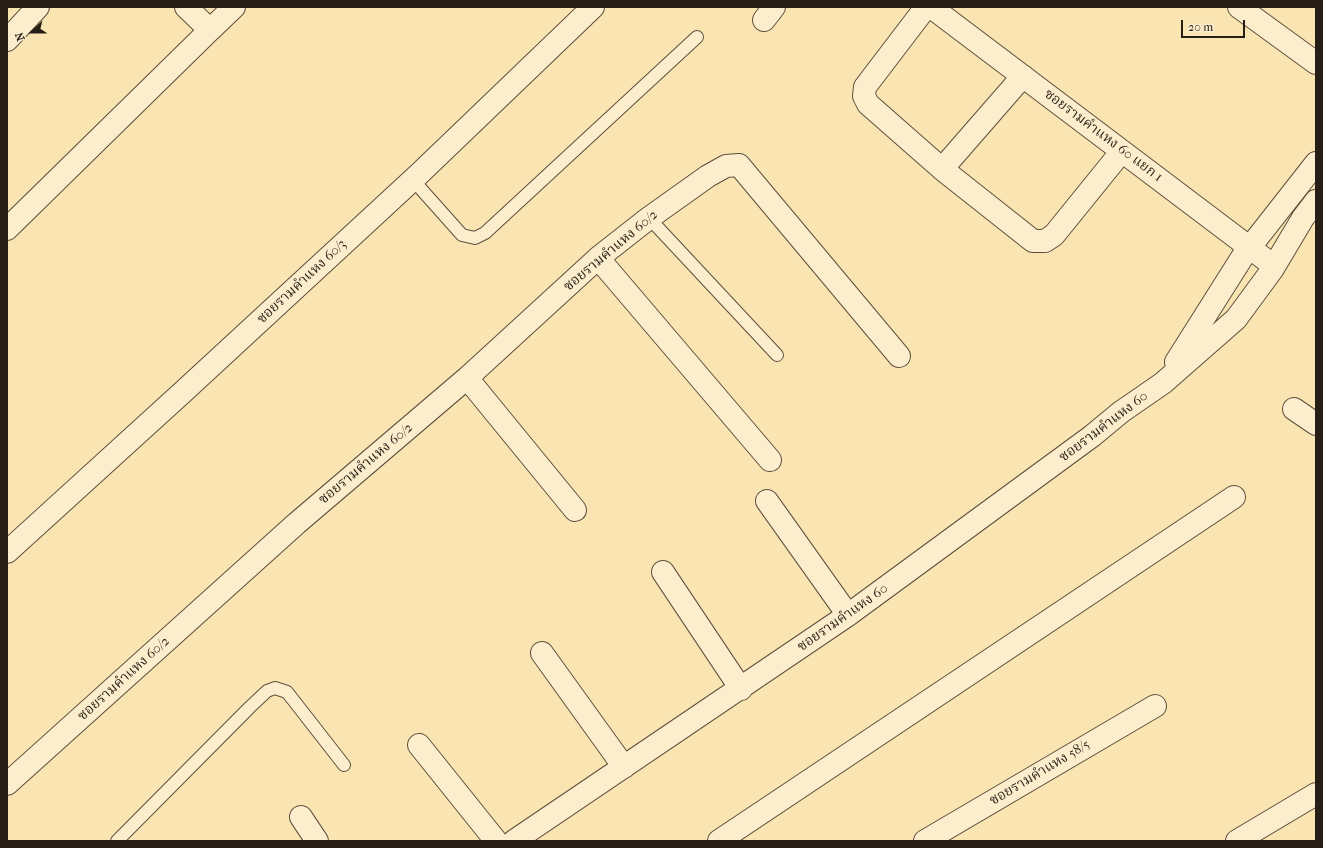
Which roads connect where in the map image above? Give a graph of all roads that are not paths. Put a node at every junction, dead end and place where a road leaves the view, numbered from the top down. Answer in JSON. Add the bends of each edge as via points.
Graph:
{"nodes":[{"id":1,"x":38,"y":7,"type":"edge"},
{"id":2,"x":186,"y":7,"type":"edge"},
{"id":3,"x":234,"y":7,"type":"edge"},
{"id":4,"x":593,"y":7,"type":"edge"},
{"id":5,"x":926,"y":7,"type":"edge"},
{"id":6,"x":931,"y":7,"type":"edge"},
{"id":7,"x":1239,"y":7,"type":"edge"},
{"id":8,"x":210,"y":30,"type":"junction"},
{"id":9,"x":697,"y":37,"type":"dead end"},
{"id":10,"x":7,"y":40,"type":"edge"},
{"id":11,"x":1316,"y":63,"type":"edge"},
{"id":12,"x":1023,"y":76,"type":"junction"},
{"id":13,"x":1122,"y":151,"type":"junction"},
{"id":14,"x":1316,"y":163,"type":"edge"},
{"id":15,"x":942,"y":169,"type":"junction"},
{"id":16,"x":413,"y":180,"type":"junction"},
{"id":17,"x":1316,"y":201,"type":"edge"},
{"id":18,"x":649,"y":218,"type":"junction"},
{"id":19,"x":7,"y":228,"type":"edge"},
{"id":20,"x":1250,"y":247,"type":"junction"},
{"id":21,"x":598,"y":258,"type":"junction"},
{"id":22,"x":1274,"y":266,"type":"junction"},
{"id":23,"x":777,"y":355,"type":"dead end"},
{"id":24,"x":899,"y":356,"type":"dead end"},
{"id":25,"x":467,"y":378,"type":"junction"},
{"id":26,"x":1163,"y":383,"type":"junction"},
{"id":27,"x":1294,"y":409,"type":"dead end"},
{"id":28,"x":1316,"y":424,"type":"edge"},
{"id":29,"x":770,"y":460,"type":"dead end"},
{"id":30,"x":1234,"y":497,"type":"dead end"},
{"id":31,"x":767,"y":500,"type":"dead end"},
{"id":32,"x":575,"y":510,"type":"dead end"},
{"id":33,"x":7,"y":552,"type":"edge"},
{"id":34,"x":662,"y":572,"type":"dead end"},
{"id":35,"x":848,"y":615,"type":"junction"},
{"id":36,"x":542,"y":653,"type":"dead end"},
{"id":37,"x":741,"y":688,"type":"junction"},
{"id":38,"x":1155,"y":706,"type":"dead end"},
{"id":39,"x":419,"y":745,"type":"dead end"},
{"id":40,"x":344,"y":765,"type":"dead end"},
{"id":41,"x":624,"y":767,"type":"junction"},
{"id":42,"x":7,"y":784,"type":"edge"},
{"id":43,"x":1316,"y":794,"type":"edge"},
{"id":44,"x":301,"y":817,"type":"dead end"},
{"id":45,"x":117,"y":841,"type":"edge"},
{"id":46,"x":317,"y":841,"type":"edge"},
{"id":47,"x":496,"y":841,"type":"edge"},
{"id":48,"x":514,"y":841,"type":"edge"},
{"id":49,"x":719,"y":841,"type":"edge"},
{"id":50,"x":925,"y":841,"type":"edge"},
{"id":51,"x":1238,"y":841,"type":"edge"}],
"edges":[{"from":1,"to":10,"type":"street"},
{"from":2,"to":8,"type":"street"},
{"from":3,"to":8,"type":"street"},
{"from":4,"to":16,"type":"street","name":"ซอยรามคำแหง 60/3"},
{"from":5,"to":15,"type":"street","via":[[864,87],[864,96],[868,104]]},
{"from":6,"to":12,"type":"street","name":"ซอยรามคำแหง 60 แยก 1"},
{"from":7,"to":11,"type":"street"},
{"from":8,"to":19,"type":"street"},
{"from":9,"to":16,"type":"lane","via":[[485,233],[475,238],[462,235]]},
{"from":12,"to":13,"type":"street","name":"ซอยรามคำแหง 60 แยก 1"},
{"from":12,"to":15,"type":"street"},
{"from":13,"to":15,"type":"street","via":[[1054,235],[1045,241],[1033,241]]},
{"from":13,"to":20,"type":"street","name":"ซอยรามคำแหง 60 แยก 1"},
{"from":14,"to":20,"type":"street","name":"ซอยรามคำแหง 60"},
{"from":16,"to":33,"type":"street","name":"ซอยรามคำแหง 60/3"},
{"from":17,"to":22,"type":"street","name":"ซอยรามคำแหง 60"},
{"from":18,"to":21,"type":"street","name":"ซอยรามคำแหง 60/2"},
{"from":18,"to":23,"type":"lane"},
{"from":18,"to":24,"type":"street","name":"ซอยรามคำแหง 60/2","via":[[708,176],[726,166],[739,165]]},
{"from":20,"to":22,"type":"street","name":"ซอยรามคำแหง 60 แยก 1"},
{"from":20,"to":26,"type":"street","name":"ซอยรามคำแหง 60"},
{"from":21,"to":25,"type":"street","name":"ซอยรามคำแหง 60/2"},
{"from":21,"to":29,"type":"street"},
{"from":22,"to":26,"type":"street","name":"ซอยรามคำแหง 60","via":[[1236,319]]},
{"from":25,"to":32,"type":"street"},
{"from":25,"to":42,"type":"street","name":"ซอยรามคำแหง 60/2","via":[[297,523]]},
{"from":26,"to":35,"type":"street","name":"ซอยรามคำแหง 60"},
{"from":27,"to":28,"type":"street"},
{"from":30,"to":49,"type":"street"},
{"from":31,"to":35,"type":"street"},
{"from":34,"to":37,"type":"street"},
{"from":35,"to":37,"type":"street","name":"ซอยรามคำแหง 60"},
{"from":36,"to":41,"type":"street"},
{"from":37,"to":41,"type":"street","name":"ซอยรามคำแหง 60"},
{"from":38,"to":50,"type":"street","name":"ซอยรามคำแหง 58/5"},
{"from":39,"to":47,"type":"street"},
{"from":40,"to":45,"type":"lane","via":[[287,692],[275,688],[267,691],[250,707]]},
{"from":41,"to":48,"type":"street","name":"ซอยรามคำแหง 60"},
{"from":43,"to":51,"type":"street"},
{"from":44,"to":46,"type":"street"}]}
